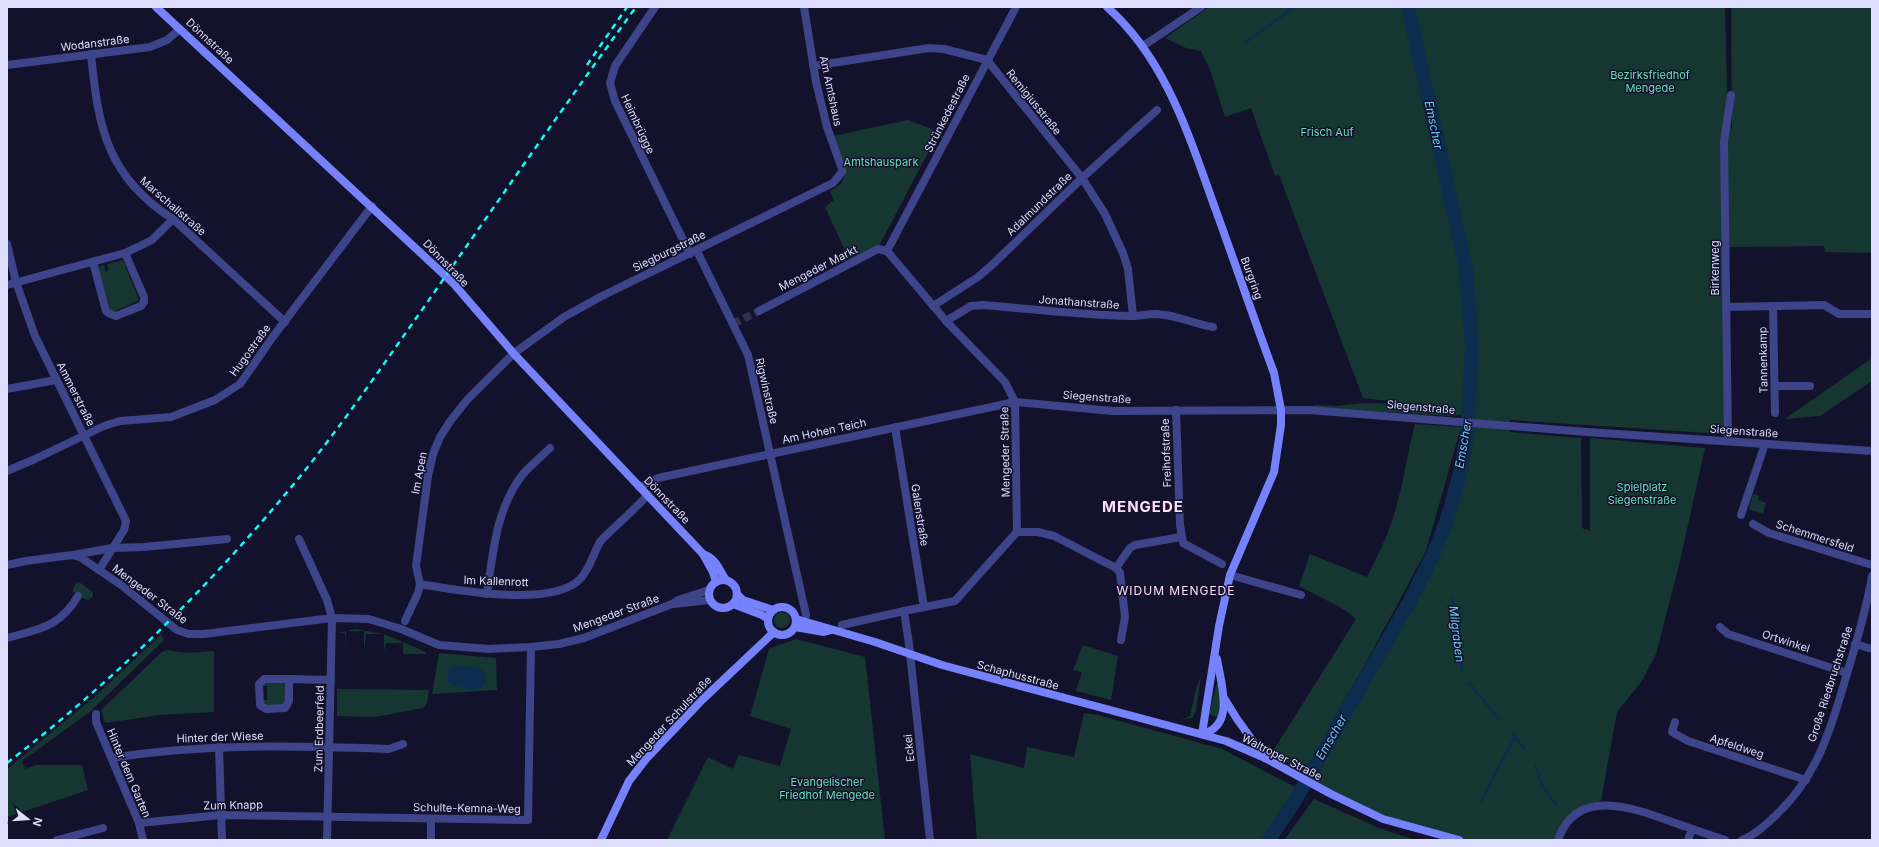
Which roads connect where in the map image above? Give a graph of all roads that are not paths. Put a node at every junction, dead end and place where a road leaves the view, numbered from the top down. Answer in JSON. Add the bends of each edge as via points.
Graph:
{"nodes":[{"id":1,"x":156,"y":7,"type":"edge"},
{"id":2,"x":655,"y":7,"type":"edge"},
{"id":3,"x":804,"y":7,"type":"edge"},
{"id":4,"x":1016,"y":7,"type":"edge"},
{"id":5,"x":1107,"y":7,"type":"edge"},
{"id":6,"x":1201,"y":7,"type":"edge"},
{"id":7,"x":180,"y":29,"type":"junction"},
{"id":8,"x":1143,"y":46,"type":"junction"},
{"id":9,"x":90,"y":54,"type":"junction"},
{"id":10,"x":987,"y":60,"type":"junction"},
{"id":11,"x":7,"y":65,"type":"edge"},
{"id":12,"x":813,"y":66,"type":"junction"},
{"id":13,"x":1731,"y":94,"type":"dead end"},
{"id":14,"x":1156,"y":110,"type":"dead end"},
{"id":15,"x":838,"y":177,"type":"joint"},
{"id":16,"x":1082,"y":178,"type":"junction"},
{"id":17,"x":372,"y":206,"type":"junction"},
{"id":18,"x":172,"y":219,"type":"junction"},
{"id":19,"x":7,"y":244,"type":"edge"},
{"id":20,"x":887,"y":251,"type":"junction"},
{"id":21,"x":694,"y":252,"type":"junction"},
{"id":22,"x":125,"y":253,"type":"junction"},
{"id":23,"x":93,"y":262,"type":"junction"},
{"id":24,"x":16,"y":282,"type":"junction"},
{"id":25,"x":7,"y":284,"type":"edge"},
{"id":26,"x":933,"y":306,"type":"junction"},
{"id":27,"x":1726,"y":306,"type":"junction"},
{"id":28,"x":1773,"y":306,"type":"junction"},
{"id":29,"x":759,"y":311,"type":"tunnel mouth"},
{"id":30,"x":1872,"y":314,"type":"edge"},
{"id":31,"x":1133,"y":316,"type":"junction"},
{"id":32,"x":946,"y":321,"type":"junction"},
{"id":33,"x":285,"y":322,"type":"junction"},
{"id":34,"x":1213,"y":327,"type":"dead end"},
{"id":35,"x":513,"y":354,"type":"junction"},
{"id":36,"x":56,"y":380,"type":"junction"},
{"id":37,"x":1775,"y":386,"type":"junction"},
{"id":38,"x":1810,"y":386,"type":"dead end"},
{"id":39,"x":7,"y":389,"type":"edge"},
{"id":40,"x":1015,"y":402,"type":"junction"},
{"id":41,"x":1176,"y":410,"type":"junction"},
{"id":42,"x":1281,"y":410,"type":"junction"},
{"id":43,"x":1775,"y":413,"type":"dead end"},
{"id":44,"x":895,"y":427,"type":"junction"},
{"id":45,"x":84,"y":436,"type":"junction"},
{"id":46,"x":1728,"y":441,"type":"junction"},
{"id":47,"x":1765,"y":444,"type":"junction"},
{"id":48,"x":550,"y":448,"type":"dead end"},
{"id":49,"x":1872,"y":451,"type":"edge"},
{"id":50,"x":771,"y":454,"type":"junction"},
{"id":51,"x":7,"y":471,"type":"edge"},
{"id":52,"x":639,"y":487,"type":"junction"},
{"id":53,"x":648,"y":496,"type":"junction"},
{"id":54,"x":1742,"y":515,"type":"dead end"},
{"id":55,"x":1753,"y":524,"type":"dead end"},
{"id":56,"x":1017,"y":532,"type":"junction"},
{"id":57,"x":227,"y":539,"type":"dead end"},
{"id":58,"x":300,"y":539,"type":"dead end"},
{"id":59,"x":1182,"y":540,"type":"junction"},
{"id":60,"x":112,"y":548,"type":"junction"},
{"id":61,"x":703,"y":554,"type":"junction"},
{"id":62,"x":72,"y":556,"type":"junction"},
{"id":63,"x":1222,"y":564,"type":"dead end"},
{"id":64,"x":7,"y":565,"type":"edge"},
{"id":65,"x":1872,"y":566,"type":"edge"},
{"id":66,"x":1116,"y":568,"type":"junction"},
{"id":67,"x":99,"y":570,"type":"junction"},
{"id":68,"x":1230,"y":575,"type":"junction"},
{"id":69,"x":1872,"y":576,"type":"edge"},
{"id":70,"x":726,"y":580,"type":"junction"},
{"id":71,"x":716,"y":582,"type":"junction"},
{"id":72,"x":420,"y":584,"type":"junction"},
{"id":73,"x":710,"y":590,"type":"junction"},
{"id":74,"x":488,"y":594,"type":"junction"},
{"id":75,"x":737,"y":594,"type":"junction"},
{"id":76,"x":1301,"y":595,"type":"dead end"},
{"id":77,"x":78,"y":596,"type":"dead end"},
{"id":78,"x":710,"y":600,"type":"junction"},
{"id":79,"x":672,"y":604,"type":"junction"},
{"id":80,"x":733,"y":604,"type":"junction"},
{"id":81,"x":924,"y":607,"type":"junction"},
{"id":82,"x":773,"y":610,"type":"junction"},
{"id":83,"x":904,"y":610,"type":"junction"},
{"id":84,"x":806,"y":615,"type":"dead end"},
{"id":85,"x":332,"y":618,"type":"junction"},
{"id":86,"x":768,"y":619,"type":"junction"},
{"id":87,"x":405,"y":621,"type":"dead end"},
{"id":88,"x":795,"y":623,"type":"junction"},
{"id":89,"x":842,"y":625,"type":"dead end"},
{"id":90,"x":1720,"y":628,"type":"dead end"},
{"id":91,"x":774,"y":632,"type":"junction"},
{"id":92,"x":7,"y":638,"type":"edge"},
{"id":93,"x":1121,"y":640,"type":"dead end"},
{"id":94,"x":1856,"y":644,"type":"junction"},
{"id":95,"x":531,"y":646,"type":"junction"},
{"id":96,"x":1872,"y":649,"type":"edge"},
{"id":97,"x":1216,"y":652,"type":"junction"},
{"id":98,"x":910,"y":654,"type":"junction"},
{"id":99,"x":1847,"y":673,"type":"junction"},
{"id":100,"x":289,"y":679,"type":"junction"},
{"id":101,"x":331,"y":680,"type":"junction"},
{"id":102,"x":1223,"y":696,"type":"junction"},
{"id":103,"x":96,"y":714,"type":"dead end"},
{"id":104,"x":1675,"y":722,"type":"dead end"},
{"id":105,"x":1202,"y":734,"type":"junction"},
{"id":106,"x":403,"y":744,"type":"dead end"},
{"id":107,"x":219,"y":747,"type":"junction"},
{"id":108,"x":329,"y":747,"type":"junction"},
{"id":109,"x":112,"y":758,"type":"junction"},
{"id":110,"x":1265,"y":758,"type":"junction"},
{"id":111,"x":1806,"y":780,"type":"junction"},
{"id":112,"x":221,"y":815,"type":"junction"},
{"id":113,"x":328,"y":817,"type":"junction"},
{"id":114,"x":431,"y":819,"type":"junction"},
{"id":115,"x":139,"y":823,"type":"junction"},
{"id":116,"x":103,"y":828,"type":"dead end"},
{"id":117,"x":1692,"y":829,"type":"junction"},
{"id":118,"x":57,"y":840,"type":"edge"},
{"id":119,"x":143,"y":840,"type":"edge"},
{"id":120,"x":222,"y":840,"type":"edge"},
{"id":121,"x":327,"y":840,"type":"edge"},
{"id":122,"x":431,"y":840,"type":"edge"},
{"id":123,"x":601,"y":840,"type":"edge"},
{"id":124,"x":930,"y":840,"type":"edge"},
{"id":125,"x":1459,"y":840,"type":"edge"},
{"id":126,"x":1558,"y":840,"type":"edge"},
{"id":127,"x":1688,"y":840,"type":"edge"},
{"id":128,"x":1725,"y":840,"type":"edge"},
{"id":129,"x":1742,"y":840,"type":"edge"}],
"edges":[{"from":1,"to":7,"type":"main road","name":"Dönnstraße"},
{"from":2,"to":21,"type":"street","name":"Heimbrügge","via":[[615,66],[610,83],[612,93]]},
{"from":3,"to":12,"type":"street","name":"Am Amtshaus"},
{"from":4,"to":10,"type":"street","name":"Strünkedestraße"},
{"from":5,"to":8,"type":"main road","name":"Burgring"},
{"from":6,"to":8,"type":"street"},
{"from":7,"to":9,"type":"street","name":"Wodanstraße","via":[[167,40],[150,47]]},
{"from":7,"to":17,"type":"main road","name":"Dönnstraße"},
{"from":8,"to":42,"type":"main road","name":"Burgring","via":[[1171,92],[1204,177],[1274,374]]},
{"from":9,"to":11,"type":"street","name":"Wodanstraße"},
{"from":9,"to":18,"type":"street","name":"Marschallstraße","via":[[95,100],[103,134],[118,166],[132,185]]},
{"from":10,"to":12,"type":"street","via":[[944,49],[929,48]]},
{"from":10,"to":16,"type":"street","name":"Remigiusstraße"},
{"from":10,"to":20,"type":"street","name":"Strünkedestraße"},
{"from":12,"to":15,"type":"street","name":"Am Amtshaus","via":[[828,131],[842,164],[842,172]]},
{"from":13,"to":27,"type":"street","name":"Birkenweg","via":[[1724,141]]},
{"from":14,"to":16,"type":"street","name":"Adalmundstraße"},
{"from":15,"to":21,"type":"street","name":"Siegburgstraße","via":[[833,183]]},
{"from":16,"to":26,"type":"street","name":"Adalmundstraße","via":[[992,265]]},
{"from":16,"to":31,"type":"street","name":"Remigiusstraße","via":[[1105,214],[1123,253],[1128,269]]},
{"from":17,"to":33,"type":"street","name":"Hugostraße"},
{"from":17,"to":35,"type":"main road","name":"Dönnstraße","via":[[453,283]]},
{"from":18,"to":22,"type":"street","via":[[152,240]]},
{"from":18,"to":33,"type":"street","name":"Marschallstraße"},
{"from":19,"to":24,"type":"street","name":"Ammerstraße"},
{"from":20,"to":26,"type":"street","name":"Mengeder Straße"},
{"from":20,"to":29,"type":"street","name":"Mengeder Markt","via":[[878,249]]},
{"from":21,"to":35,"type":"street","name":"Siegburgstraße","via":[[588,303]]},
{"from":21,"to":50,"type":"street","name":"Rigwinstraße","via":[[748,356]]},
{"from":22,"to":23,"type":"street"},
{"from":22,"to":23,"type":"street","via":[[144,302],[141,306],[116,316],[106,311]]},
{"from":23,"to":24,"type":"street"},
{"from":24,"to":25,"type":"street"},
{"from":24,"to":36,"type":"street","name":"Ammerstraße","via":[[35,336]]},
{"from":26,"to":32,"type":"street","name":"Mengeder Straße"},
{"from":27,"to":28,"type":"street"},
{"from":27,"to":46,"type":"street","name":"Birkenweg"},
{"from":28,"to":30,"type":"street","via":[[1824,305],[1839,314]]},
{"from":28,"to":37,"type":"street","name":"Tannenkamp"},
{"from":31,"to":32,"type":"street","name":"Jonathanstraße","via":[[983,305],[972,306]]},
{"from":31,"to":34,"type":"street","name":"Jonathanstraße","via":[[1157,314],[1180,317]]},
{"from":32,"to":40,"type":"street","name":"Mengeder Straße","via":[[1005,382]]},
{"from":33,"to":45,"type":"street","name":"Hugostraße","via":[[240,384],[215,400],[171,417],[120,421]]},
{"from":35,"to":52,"type":"main road","name":"Dönnstraße"},
{"from":35,"to":72,"type":"street","name":"Im Apen","via":[[467,400],[440,437],[433,454],[416,566]]},
{"from":36,"to":39,"type":"street"},
{"from":36,"to":45,"type":"street","name":"Ammerstraße"},
{"from":37,"to":38,"type":"street"},
{"from":37,"to":43,"type":"street","name":"Tannenkamp"},
{"from":40,"to":41,"type":"street","name":"Siegenstraße","via":[[1100,410]]},
{"from":40,"to":44,"type":"street","name":"Am Hohen Teich"},
{"from":40,"to":56,"type":"street","name":"Mengeder Straße"},
{"from":41,"to":42,"type":"street","name":"Siegenstraße"},
{"from":41,"to":59,"type":"street","name":"Freihofstraße"},
{"from":42,"to":46,"type":"street","name":"Siegenstraße"},
{"from":42,"to":68,"type":"main road","name":"Burgring","via":[[1274,472]]},
{"from":44,"to":50,"type":"street","name":"Am Hohen Teich"},
{"from":44,"to":81,"type":"street","name":"Galenstraße"},
{"from":45,"to":51,"type":"street","name":"Hugostraße"},
{"from":45,"to":60,"type":"street","name":"Ammerstraße","via":[[126,521],[126,526]]},
{"from":46,"to":47,"type":"street","name":"Siegenstraße"},
{"from":47,"to":49,"type":"street","name":"Siegenstraße"},
{"from":47,"to":54,"type":"street"},
{"from":48,"to":74,"type":"street","via":[[524,473],[508,500],[495,540]]},
{"from":50,"to":52,"type":"street","name":"Am Hohen Teich","via":[[658,478]]},
{"from":50,"to":84,"type":"street","name":"Rigwinstraße"},
{"from":52,"to":53,"type":"main road","name":"Dönnstraße"},
{"from":53,"to":61,"type":"main road","name":"Dönnstraße"},
{"from":53,"to":74,"type":"street","name":"Im Kallenrott","via":[[601,541],[586,571],[574,585],[543,593]]},
{"from":55,"to":65,"type":"street","name":"Schemmersfeld","via":[[1770,533]]},
{"from":56,"to":66,"type":"street","via":[[1038,532],[1054,536]]},
{"from":56,"to":81,"type":"street","via":[[959,598],[944,604]]},
{"from":57,"to":60,"type":"street"},
{"from":58,"to":85,"type":"street"},
{"from":59,"to":63,"type":"street"},
{"from":59,"to":66,"type":"street","via":[[1135,545]]},
{"from":60,"to":62,"type":"street"},
{"from":60,"to":67,"type":"street","name":"Ammerstraße"},
{"from":61,"to":70,"type":"main road","name":"Dönnstraße","via":[[714,561]]},
{"from":61,"to":71,"type":"main road","name":"Dönnstraße"},
{"from":62,"to":64,"type":"street","name":"Mengeder Straße"},
{"from":62,"to":67,"type":"street","name":"Mengeder Straße","via":[[85,559]]},
{"from":66,"to":93,"type":"street","via":[[1120,573],[1125,617]]},
{"from":67,"to":85,"type":"street","name":"Mengeder Straße","via":[[177,630],[188,634]]},
{"from":68,"to":76,"type":"street"},
{"from":68,"to":97,"type":"main road","via":[[1222,607]]},
{"from":69,"to":94,"type":"street","name":"Große Riedbruchstraße"},
{"from":70,"to":71,"type":"main road"},
{"from":70,"to":75,"type":"main road","via":[[735,587]]},
{"from":71,"to":73,"type":"main road"},
{"from":72,"to":74,"type":"street","name":"Im Kallenrott"},
{"from":72,"to":87,"type":"street"},
{"from":73,"to":78,"type":"main road"},
{"from":73,"to":79,"type":"street","name":"Mengeder Straße"},
{"from":75,"to":80,"type":"main road"},
{"from":75,"to":82,"type":"main road","via":[[744,600]]},
{"from":77,"to":92,"type":"street","via":[[63,616],[50,626]]},
{"from":78,"to":79,"type":"street","name":"Mengeder Straße"},
{"from":78,"to":80,"type":"main road","via":[[715,606],[722,608]]},
{"from":79,"to":95,"type":"street","name":"Mengeder Straße","via":[[584,638],[559,644]]},
{"from":80,"to":86,"type":"main road"},
{"from":81,"to":83,"type":"street"},
{"from":82,"to":86,"type":"main road"},
{"from":82,"to":88,"type":"main road","via":[[786,607],[792,611]]},
{"from":83,"to":89,"type":"street"},
{"from":83,"to":98,"type":"street"},
{"from":85,"to":95,"type":"street","name":"Mengeder Straße","via":[[374,620],[439,645],[489,649]]},
{"from":85,"to":101,"type":"street","name":"Zum Erdbeerfeld"},
{"from":86,"to":91,"type":"main road","via":[[769,627]]},
{"from":88,"to":91,"type":"main road","via":[[786,634]]},
{"from":88,"to":98,"type":"main road","name":"Schaphusstraße","via":[[821,625]]},
{"from":90,"to":99,"type":"street","name":"Ortwinkel","via":[[1728,634]]},
{"from":91,"to":123,"type":"main road","name":"Mengeder Schulstraße","via":[[702,700],[646,759],[629,781]]},
{"from":94,"to":96,"type":"street"},
{"from":94,"to":99,"type":"street","name":"Große Riedbruchstraße"},
{"from":95,"to":114,"type":"street","name":"Schulte-Kemna-Weg","via":[[528,820]]},
{"from":97,"to":102,"type":"main road"},
{"from":97,"to":105,"type":"main road"},
{"from":98,"to":105,"type":"main road","name":"Schaphusstraße","via":[[1034,691]]},
{"from":98,"to":124,"type":"street","name":"Eckei"},
{"from":99,"to":111,"type":"street","name":"Große Riedbruchstraße","via":[[1832,724]]},
{"from":100,"to":100,"type":"street","via":[[261,680],[260,706],[266,709],[285,708],[289,701]]},
{"from":100,"to":101,"type":"street"},
{"from":101,"to":108,"type":"street","name":"Zum Erdbeerfeld"},
{"from":102,"to":105,"type":"main road","via":[[1224,711],[1220,722],[1212,730]]},
{"from":102,"to":110,"type":"main road"},
{"from":103,"to":109,"type":"street","name":"Hinter dem Garten","via":[[96,722]]},
{"from":104,"to":111,"type":"street","name":"Apfeldweg","via":[[1672,732],[1688,742]]},
{"from":105,"to":110,"type":"main road","name":"Waltroper Straße"},
{"from":106,"to":108,"type":"street","name":"Hinter der Wiese","via":[[389,749]]},
{"from":107,"to":108,"type":"street","name":"Hinter der Wiese"},
{"from":107,"to":109,"type":"street","name":"Hinter der Wiese","via":[[177,749]]},
{"from":107,"to":112,"type":"street"},
{"from":108,"to":113,"type":"street","name":"Zum Erdbeerfeld"},
{"from":109,"to":115,"type":"street","name":"Hinter dem Garten"},
{"from":110,"to":125,"type":"main road","name":"Waltroper Straße","via":[[1383,819]]},
{"from":111,"to":129,"type":"street","name":"Große Riedbruchstraße","via":[[1788,804],[1761,829]]},
{"from":112,"to":113,"type":"street","name":"Zum Knapp"},
{"from":112,"to":115,"type":"street","name":"Zum Knapp"},
{"from":112,"to":120,"type":"street"},
{"from":113,"to":114,"type":"street","name":"Schulte-Kemna-Weg"},
{"from":113,"to":121,"type":"street","name":"Zum Erdbeerfeld"},
{"from":114,"to":122,"type":"street"},
{"from":115,"to":119,"type":"street","name":"Hinter dem Garten"},
{"from":116,"to":118,"type":"street"},
{"from":117,"to":126,"type":"street","via":[[1633,808],[1604,805],[1593,807],[1571,818],[1562,829]]},
{"from":117,"to":127,"type":"street"},
{"from":117,"to":128,"type":"street"}]}
